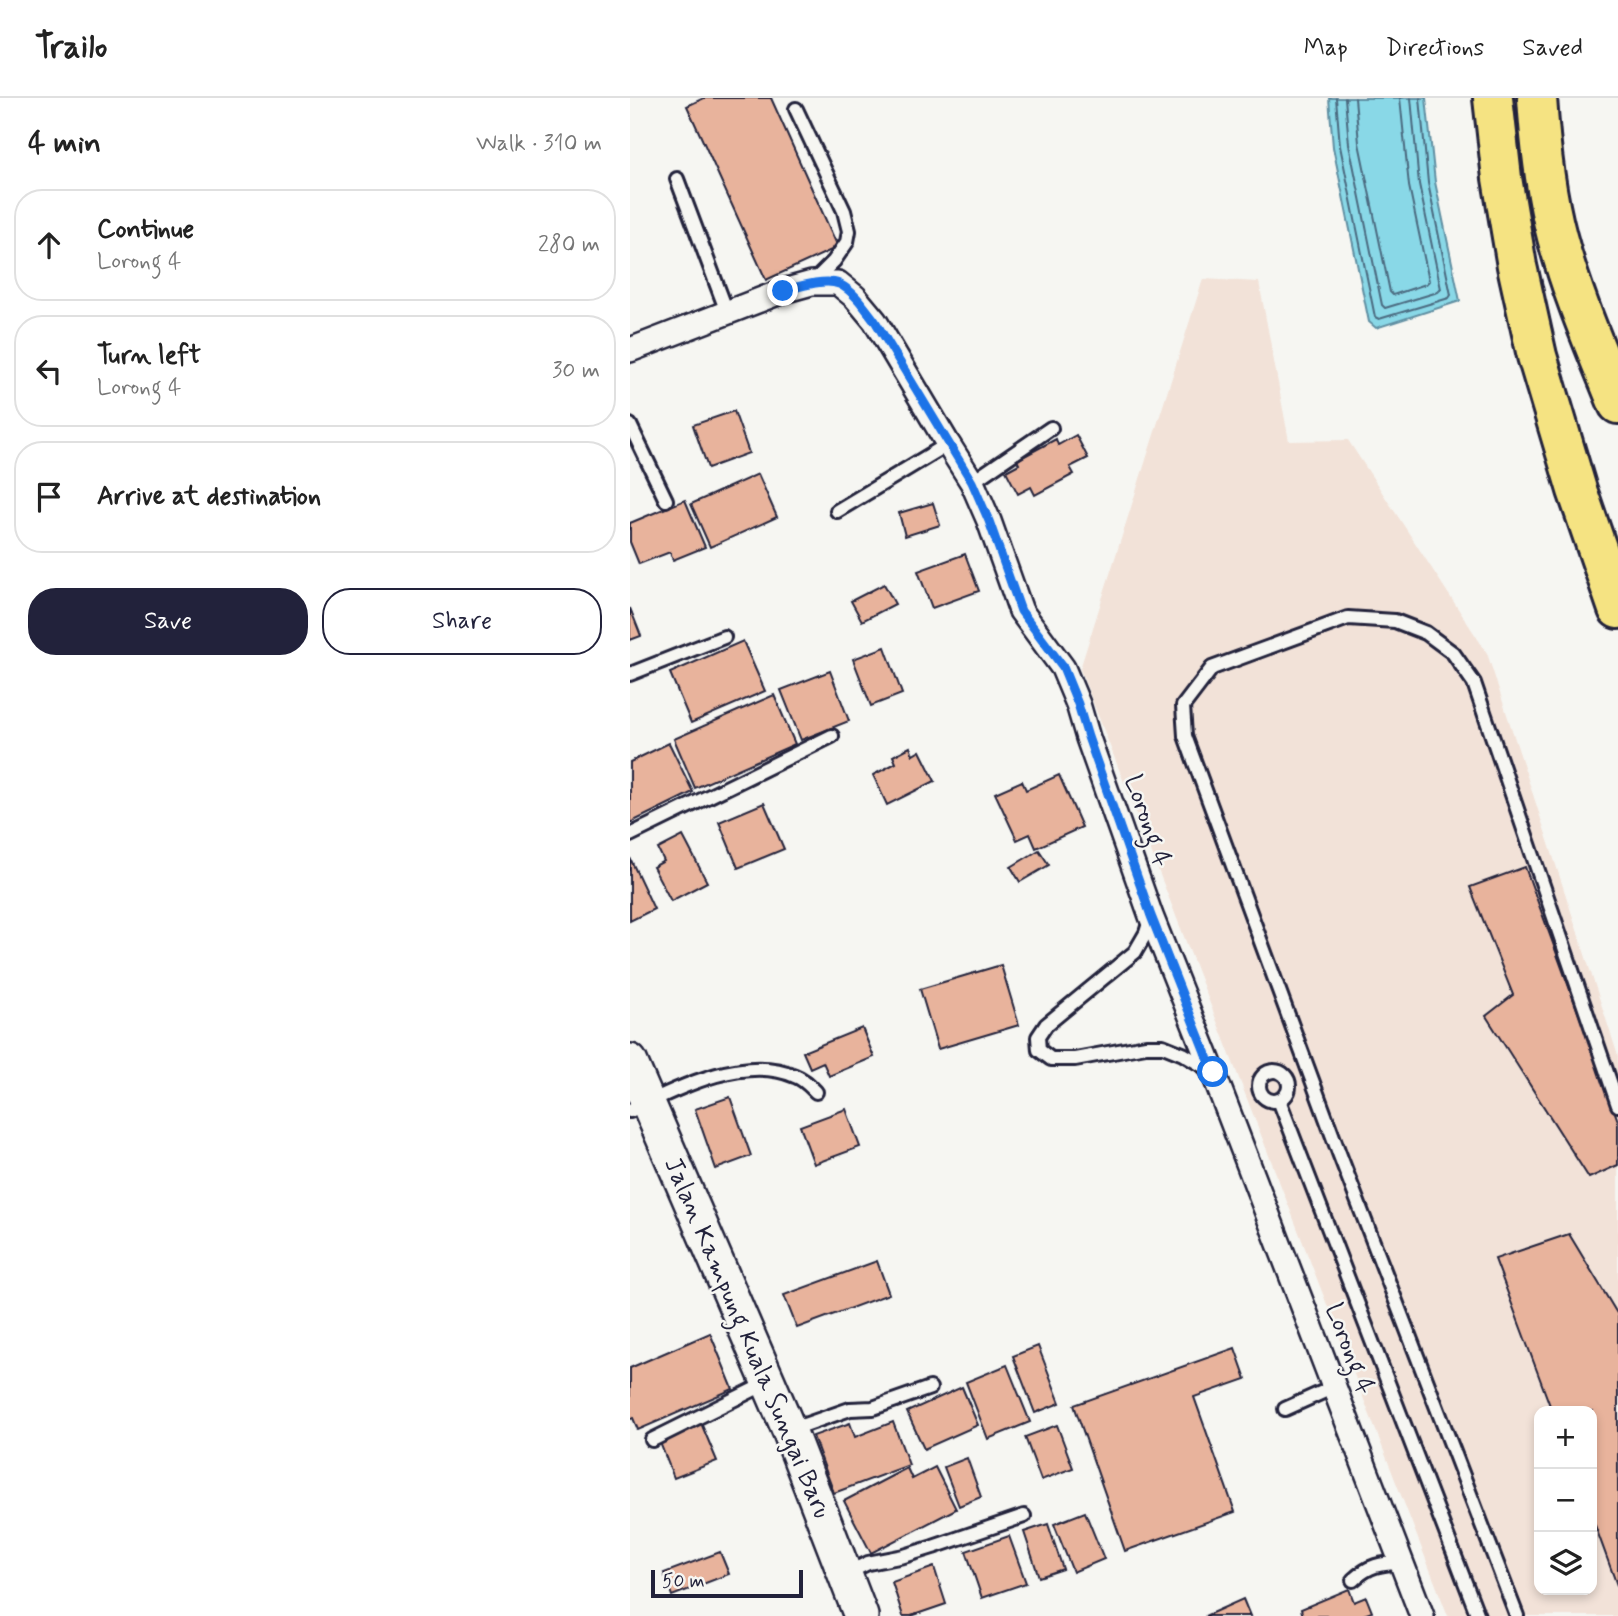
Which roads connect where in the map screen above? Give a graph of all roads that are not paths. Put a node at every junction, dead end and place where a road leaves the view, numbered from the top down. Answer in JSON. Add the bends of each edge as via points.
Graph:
{"nodes":[{"id":1,"x":1493,"y":98,"type":"edge"},
{"id":2,"x":1537,"y":98,"type":"edge"},
{"id":3,"x":796,"y":109,"type":"dead end"},
{"id":4,"x":677,"y":179,"type":"dead end"},
{"id":5,"x":812,"y":283,"type":"junction"},
{"id":6,"x":727,"y":312,"type":"junction"},
{"id":7,"x":630,"y":349,"type":"edge"},
{"id":8,"x":1618,"y":404,"type":"edge"},
{"id":9,"x":630,"y":425,"type":"edge"},
{"id":10,"x":1051,"y":428,"type":"dead end"},
{"id":11,"x":948,"y":444,"type":"junction"},
{"id":12,"x":972,"y":482,"type":"junction"},
{"id":13,"x":666,"y":500,"type":"dead end"},
{"id":14,"x":837,"y":511,"type":"dead end"},
{"id":15,"x":1618,"y":609,"type":"edge"},
{"id":16,"x":724,"y":637,"type":"dead end"},
{"id":17,"x":630,"y":674,"type":"edge"},
{"id":18,"x":832,"y":736,"type":"dead end"},
{"id":19,"x":630,"y":835,"type":"edge"},
{"id":20,"x":1151,"y":916,"type":"junction"},
{"id":21,"x":630,"y":1061,"type":"edge"},
{"id":22,"x":1213,"y":1072,"type":"junction"},
{"id":23,"x":816,"y":1093,"type":"dead end"},
{"id":24,"x":1279,"y":1100,"type":"dead end"},
{"id":25,"x":1618,"y":1105,"type":"edge"},
{"id":26,"x":639,"y":1106,"type":"edge"},
{"id":27,"x":768,"y":1383,"type":"junction"},
{"id":28,"x":1334,"y":1387,"type":"junction"},
{"id":29,"x":930,"y":1388,"type":"dead end"},
{"id":30,"x":1285,"y":1409,"type":"dead end"},
{"id":31,"x":789,"y":1430,"type":"junction"},
{"id":32,"x":652,"y":1440,"type":"dead end"},
{"id":33,"x":1024,"y":1516,"type":"dead end"},
{"id":34,"x":1402,"y":1563,"type":"junction"},
{"id":35,"x":845,"y":1574,"type":"junction"},
{"id":36,"x":1353,"y":1580,"type":"dead end"},
{"id":37,"x":861,"y":1616,"type":"edge"},
{"id":38,"x":1422,"y":1616,"type":"edge"},
{"id":39,"x":1478,"y":1616,"type":"edge"},
{"id":40,"x":1517,"y":1616,"type":"edge"}],
"edges":[{"from":1,"to":15,"type":"highway","via":[[1517,266],[1537,356]]},
{"from":2,"to":8,"type":"highway","via":[[1557,236]]},
{"from":3,"to":5,"type":"lane","via":[[849,231],[834,261]]},
{"from":4,"to":6,"type":"lane"},
{"from":5,"to":6,"type":"street","name":"Lorong 4"},
{"from":5,"to":11,"type":"street","name":"Lorong 4","via":[[838,283],[855,297],[875,321]]},
{"from":6,"to":7,"type":"street","name":"Lorong 4"},
{"from":9,"to":13,"type":"lane"},
{"from":10,"to":12,"type":"lane"},
{"from":11,"to":12,"type":"street","name":"Lorong 4"},
{"from":11,"to":14,"type":"lane"},
{"from":12,"to":20,"type":"street","name":"Lorong 4","via":[[1021,611],[1063,667]]},
{"from":16,"to":17,"type":"lane"},
{"from":18,"to":19,"type":"lane"},
{"from":20,"to":22,"type":"street","name":"Lorong 4"},
{"from":20,"to":22,"type":"lane","via":[[1135,952],[1046,1025],[1038,1037],[1039,1049],[1051,1059],[1075,1059],[1163,1046]]},
{"from":21,"to":26,"type":"street","name":"Jalan Kampung Kuala Sungai Baru"},
{"from":22,"to":28,"type":"street","name":"Lorong 4"},
{"from":23,"to":26,"type":"lane","via":[[795,1075],[753,1068],[701,1079]]},
{"from":24,"to":39,"type":"lane"},
{"from":25,"to":40,"type":"lane","via":[[1474,683],[1453,653],[1426,634],[1395,621],[1348,618],[1212,668],[1183,706],[1185,736]]},
{"from":26,"to":27,"type":"street","name":"Jalan Kampung Kuala Sungai Baru"},
{"from":27,"to":31,"type":"street","name":"Jalan Kampung Kuala Sungai Baru"},
{"from":27,"to":32,"type":"lane"},
{"from":28,"to":30,"type":"lane"},
{"from":28,"to":34,"type":"street","name":"Lorong 4"},
{"from":29,"to":31,"type":"lane"},
{"from":31,"to":35,"type":"street","name":"Jalan Kampung Kuala Sungai Baru"},
{"from":33,"to":35,"type":"lane"},
{"from":34,"to":36,"type":"lane","via":[[1363,1570]]},
{"from":34,"to":38,"type":"street","name":"Lorong 4"},
{"from":35,"to":37,"type":"street","name":"Jalan Kampung Kuala Sungai Baru"}]}
